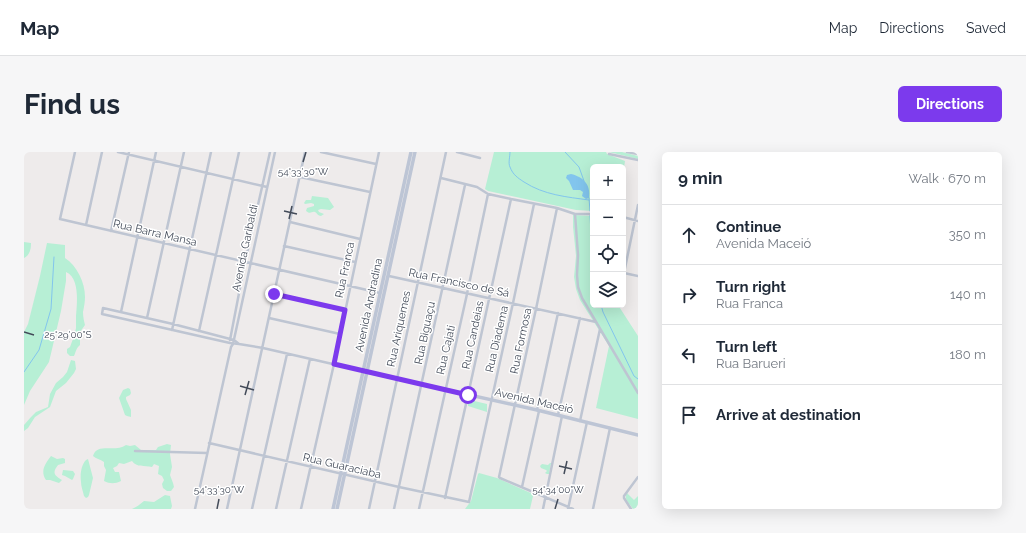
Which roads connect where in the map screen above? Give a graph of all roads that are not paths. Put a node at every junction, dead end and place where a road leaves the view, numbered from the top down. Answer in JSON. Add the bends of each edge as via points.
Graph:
{"nodes":[{"id":1,"x":75,"y":152,"type":"edge"},
{"id":2,"x":102,"y":152,"type":"edge"},
{"id":3,"x":118,"y":152,"type":"edge"},
{"id":4,"x":156,"y":152,"type":"edge"},
{"id":5,"x":184,"y":152,"type":"edge"},
{"id":6,"x":211,"y":152,"type":"edge"},
{"id":7,"x":239,"y":152,"type":"edge"},
{"id":8,"x":270,"y":152,"type":"edge"},
{"id":9,"x":275,"y":152,"type":"edge"},
{"id":10,"x":305,"y":152,"type":"edge"},
{"id":11,"x":321,"y":152,"type":"edge"},
{"id":12,"x":379,"y":152,"type":"edge"},
{"id":13,"x":411,"y":152,"type":"edge"},
{"id":14,"x":415,"y":152,"type":"edge"},
{"id":15,"x":446,"y":152,"type":"edge"},
{"id":16,"x":457,"y":152,"type":"edge"},
{"id":17,"x":627,"y":152,"type":"edge"},
{"id":18,"x":129,"y":153,"type":"edge"},
{"id":19,"x":609,"y":154,"type":"dead end"},
{"id":20,"x":638,"y":154,"type":"edge"},
{"id":21,"x":480,"y":158,"type":"dead end"},
{"id":22,"x":154,"y":160,"type":"junction"},
{"id":23,"x":638,"y":160,"type":"edge"},
{"id":24,"x":376,"y":164,"type":"junction"},
{"id":25,"x":180,"y":167,"type":"junction"},
{"id":26,"x":207,"y":173,"type":"junction"},
{"id":27,"x":300,"y":177,"type":"junction"},
{"id":28,"x":440,"y":178,"type":"junction"},
{"id":29,"x":233,"y":179,"type":"junction"},
{"id":30,"x":466,"y":184,"type":"junction"},
{"id":31,"x":262,"y":186,"type":"junction"},
{"id":32,"x":267,"y":187,"type":"junction"},
{"id":33,"x":370,"y":192,"type":"junction"},
{"id":34,"x":488,"y":194,"type":"junction"},
{"id":35,"x":511,"y":199,"type":"junction"},
{"id":36,"x":534,"y":204,"type":"junction"},
{"id":37,"x":638,"y":205,"type":"edge"},
{"id":38,"x":557,"y":208,"type":"junction"},
{"id":39,"x":400,"y":212,"type":"junction"},
{"id":40,"x":575,"y":214,"type":"junction"},
{"id":41,"x":590,"y":214,"type":"edge"},
{"id":42,"x":626,"y":218,"type":"edge"},
{"id":43,"x":636,"y":220,"type":"edge"},
{"id":44,"x":290,"y":222,"type":"junction"},
{"id":45,"x":86,"y":225,"type":"junction"},
{"id":46,"x":112,"y":231,"type":"junction"},
{"id":47,"x":138,"y":237,"type":"junction"},
{"id":48,"x":360,"y":239,"type":"junction"},
{"id":49,"x":164,"y":243,"type":"junction"},
{"id":50,"x":284,"y":246,"type":"junction"},
{"id":51,"x":190,"y":249,"type":"junction"},
{"id":52,"x":216,"y":255,"type":"junction"},
{"id":53,"x":245,"y":262,"type":"junction"},
{"id":54,"x":355,"y":262,"type":"junction"},
{"id":55,"x":250,"y":263,"type":"junction"},
{"id":56,"x":626,"y":263,"type":"edge"},
{"id":57,"x":279,"y":270,"type":"junction"},
{"id":58,"x":626,"y":273,"type":"edge"},
{"id":59,"x":389,"y":276,"type":"junction"},
{"id":60,"x":638,"y":276,"type":"edge"},
{"id":61,"x":418,"y":282,"type":"junction"},
{"id":62,"x":350,"y":286,"type":"junction"},
{"id":63,"x":443,"y":288,"type":"junction"},
{"id":64,"x":380,"y":293,"type":"junction"},
{"id":65,"x":274,"y":294,"type":"junction"},
{"id":66,"x":385,"y":294,"type":"junction"},
{"id":67,"x":467,"y":294,"type":"junction"},
{"id":68,"x":489,"y":298,"type":"junction"},
{"id":69,"x":513,"y":303,"type":"junction"},
{"id":70,"x":536,"y":309,"type":"junction"},
{"id":71,"x":345,"y":310,"type":"junction"},
{"id":72,"x":121,"y":312,"type":"junction"},
{"id":73,"x":558,"y":313,"type":"junction"},
{"id":74,"x":147,"y":318,"type":"junction"},
{"id":75,"x":269,"y":318,"type":"junction"},
{"id":76,"x":580,"y":318,"type":"junction"},
{"id":77,"x":596,"y":322,"type":"junction"},
{"id":78,"x":173,"y":324,"type":"junction"},
{"id":79,"x":600,"y":329,"type":"junction"},
{"id":80,"x":172,"y":330,"type":"junction"},
{"id":81,"x":199,"y":332,"type":"junction"},
{"id":82,"x":340,"y":334,"type":"junction"},
{"id":83,"x":231,"y":342,"type":"junction"},
{"id":84,"x":262,"y":348,"type":"junction"},
{"id":85,"x":287,"y":354,"type":"junction"},
{"id":86,"x":310,"y":359,"type":"junction"},
{"id":87,"x":334,"y":364,"type":"junction"},
{"id":88,"x":366,"y":371,"type":"junction"},
{"id":89,"x":397,"y":379,"type":"junction"},
{"id":90,"x":422,"y":385,"type":"junction"},
{"id":91,"x":446,"y":390,"type":"junction"},
{"id":92,"x":638,"y":393,"type":"edge"},
{"id":93,"x":468,"y":395,"type":"junction"},
{"id":94,"x":492,"y":400,"type":"junction"},
{"id":95,"x":515,"y":405,"type":"junction"},
{"id":96,"x":538,"y":411,"type":"junction"},
{"id":97,"x":560,"y":416,"type":"junction"},
{"id":98,"x":580,"y":420,"type":"junction"},
{"id":99,"x":587,"y":422,"type":"junction"},
{"id":100,"x":610,"y":428,"type":"junction"},
{"id":101,"x":638,"y":434,"type":"edge"},
{"id":102,"x":209,"y":443,"type":"junction"},
{"id":103,"x":240,"y":450,"type":"junction"},
{"id":104,"x":135,"y":451,"type":"dead end"},
{"id":105,"x":207,"y":452,"type":"junction"},
{"id":106,"x":264,"y":456,"type":"junction"},
{"id":107,"x":287,"y":461,"type":"junction"},
{"id":108,"x":311,"y":467,"type":"junction"},
{"id":109,"x":343,"y":474,"type":"junction"},
{"id":110,"x":638,"y":477,"type":"edge"},
{"id":111,"x":375,"y":482,"type":"junction"},
{"id":112,"x":399,"y":487,"type":"junction"},
{"id":113,"x":522,"y":487,"type":"junction"},
{"id":114,"x":423,"y":492,"type":"junction"},
{"id":115,"x":546,"y":497,"type":"junction"},
{"id":116,"x":445,"y":498,"type":"junction"},
{"id":117,"x":470,"y":501,"type":"joint"},
{"id":118,"x":568,"y":508,"type":"edge"},
{"id":119,"x":195,"y":509,"type":"edge"},
{"id":120,"x":227,"y":509,"type":"edge"},
{"id":121,"x":252,"y":509,"type":"edge"},
{"id":122,"x":276,"y":509,"type":"edge"},
{"id":123,"x":301,"y":509,"type":"edge"},
{"id":124,"x":333,"y":509,"type":"edge"},
{"id":125,"x":337,"y":509,"type":"edge"},
{"id":126,"x":369,"y":509,"type":"edge"},
{"id":127,"x":394,"y":509,"type":"edge"},
{"id":128,"x":419,"y":509,"type":"edge"},
{"id":129,"x":543,"y":509,"type":"edge"},
{"id":130,"x":573,"y":509,"type":"edge"},
{"id":131,"x":593,"y":509,"type":"edge"},
{"id":132,"x":631,"y":509,"type":"edge"}],
"edges":[{"from":1,"to":45,"type":"street","name":"Rua Barra Mansa","via":[[60,219]]},
{"from":2,"to":45,"type":"street"},
{"from":3,"to":18,"type":"street"},
{"from":4,"to":22,"type":"street"},
{"from":5,"to":25,"type":"street"},
{"from":6,"to":26,"type":"street"},
{"from":7,"to":29,"type":"street"},
{"from":8,"to":31,"type":"street","name":"Avenida Garibaldi"},
{"from":9,"to":32,"type":"street","name":"Avenida Garibaldi"},
{"from":10,"to":27,"type":"street"},
{"from":11,"to":24,"type":"street"},
{"from":12,"to":24,"type":"street","name":"Rua Franca"},
{"from":13,"to":39,"type":"main road","name":"Avenida Andradina"},
{"from":14,"to":39,"type":"main road","name":"Avenida Andradina"},
{"from":15,"to":28,"type":"street","name":"Rua Ariquemes"},
{"from":16,"to":21,"type":"street"},
{"from":17,"to":20,"type":"street"},
{"from":18,"to":22,"type":"street"},
{"from":18,"to":46,"type":"street"},
{"from":19,"to":23,"type":"street"},
{"from":22,"to":25,"type":"street"},
{"from":22,"to":47,"type":"street"},
{"from":24,"to":33,"type":"street","name":"Rua Franca"},
{"from":25,"to":26,"type":"street"},
{"from":25,"to":49,"type":"street"},
{"from":26,"to":29,"type":"street"},
{"from":26,"to":51,"type":"street"},
{"from":27,"to":33,"type":"street"},
{"from":27,"to":44,"type":"street"},
{"from":28,"to":30,"type":"street"},
{"from":28,"to":61,"type":"street","name":"Rua Ariquemes"},
{"from":29,"to":31,"type":"street"},
{"from":29,"to":52,"type":"street"},
{"from":30,"to":34,"type":"street"},
{"from":30,"to":63,"type":"street","name":"Rua Biguaçu"},
{"from":31,"to":32,"type":"street"},
{"from":31,"to":53,"type":"street","name":"Avenida Garibaldi"},
{"from":32,"to":55,"type":"street","name":"Avenida Garibaldi"},
{"from":33,"to":48,"type":"street","name":"Rua Franca"},
{"from":34,"to":35,"type":"street"},
{"from":34,"to":67,"type":"street","name":"Rua Cajati"},
{"from":35,"to":36,"type":"street"},
{"from":35,"to":68,"type":"street","name":"Rua Candeias"},
{"from":36,"to":38,"type":"street"},
{"from":36,"to":69,"type":"street","name":"Rua Diadema"},
{"from":37,"to":43,"type":"street"},
{"from":38,"to":40,"type":"street"},
{"from":38,"to":70,"type":"street","name":"Rua Formosa"},
{"from":39,"to":59,"type":"main road","name":"Avenida Andradina"},
{"from":39,"to":64,"type":"main road","name":"Avenida Andradina"},
{"from":40,"to":41,"type":"street"},
{"from":40,"to":77,"type":"street","via":[[578,287]]},
{"from":42,"to":43,"type":"street"},
{"from":43,"to":56,"type":"street"},
{"from":44,"to":48,"type":"street"},
{"from":44,"to":50,"type":"street"},
{"from":45,"to":46,"type":"street","name":"Rua Barra Mansa"},
{"from":46,"to":47,"type":"street","name":"Rua Barra Mansa"},
{"from":47,"to":49,"type":"street","name":"Rua Barra Mansa"},
{"from":47,"to":72,"type":"street"},
{"from":48,"to":54,"type":"street","name":"Rua Franca"},
{"from":49,"to":51,"type":"street","name":"Rua Barra Mansa"},
{"from":49,"to":74,"type":"street"},
{"from":50,"to":54,"type":"street"},
{"from":50,"to":57,"type":"street"},
{"from":51,"to":52,"type":"street","name":"Rua Barra Mansa"},
{"from":51,"to":78,"type":"street"},
{"from":52,"to":53,"type":"street","name":"Rua Barra Mansa"},
{"from":52,"to":81,"type":"street"},
{"from":53,"to":55,"type":"street","name":"Rua Barra Mansa"},
{"from":53,"to":83,"type":"street","name":"Avenida Garibaldi"},
{"from":54,"to":62,"type":"street","name":"Rua Franca"},
{"from":55,"to":57,"type":"street"},
{"from":55,"to":83,"type":"street","name":"Avenida Garibaldi"},
{"from":57,"to":62,"type":"street"},
{"from":57,"to":65,"type":"street"},
{"from":58,"to":60,"type":"street"},
{"from":59,"to":61,"type":"street","name":"Rua Francisco de Sá"},
{"from":59,"to":66,"type":"main road","name":"Avenida Andradina"},
{"from":61,"to":63,"type":"street","name":"Rua Francisco de Sá"},
{"from":61,"to":89,"type":"street","name":"Rua Ariquemes"},
{"from":62,"to":64,"type":"street"},
{"from":62,"to":71,"type":"street","name":"Rua Franca"},
{"from":63,"to":67,"type":"street","name":"Rua Francisco de Sá"},
{"from":63,"to":90,"type":"street","name":"Rua Biguaçu"},
{"from":64,"to":66,"type":"street"},
{"from":64,"to":88,"type":"main road","name":"Avenida Andradina"},
{"from":65,"to":71,"type":"street"},
{"from":65,"to":75,"type":"street"},
{"from":66,"to":88,"type":"main road","name":"Avenida Andradina"},
{"from":67,"to":68,"type":"street","name":"Rua Francisco de Sá"},
{"from":67,"to":91,"type":"street","name":"Rua Cajati"},
{"from":68,"to":69,"type":"street","name":"Rua Francisco de Sá"},
{"from":68,"to":93,"type":"street","name":"Rua Candeias"},
{"from":69,"to":70,"type":"street","name":"Rua Francisco de Sá"},
{"from":69,"to":94,"type":"street","name":"Rua Diadema"},
{"from":70,"to":73,"type":"street","name":"Rua Francisco de Sá"},
{"from":70,"to":95,"type":"street","name":"Rua Formosa"},
{"from":71,"to":82,"type":"street","name":"Rua Franca"},
{"from":72,"to":74,"type":"street"},
{"from":72,"to":80,"type":"street","via":[[103,308],[102,314]]},
{"from":73,"to":76,"type":"street","name":"Rua Francisco de Sá"},
{"from":73,"to":96,"type":"street"},
{"from":74,"to":78,"type":"street"},
{"from":75,"to":82,"type":"street"},
{"from":75,"to":84,"type":"street"},
{"from":76,"to":77,"type":"street","name":"Rua Francisco de Sá"},
{"from":76,"to":97,"type":"street"},
{"from":77,"to":79,"type":"street"},
{"from":78,"to":80,"type":"street"},
{"from":78,"to":81,"type":"street"},
{"from":79,"to":92,"type":"street"},
{"from":79,"to":98,"type":"street"},
{"from":80,"to":83,"type":"street"},
{"from":81,"to":83,"type":"street"},
{"from":82,"to":87,"type":"street","name":"Rua Franca"},
{"from":83,"to":84,"type":"street","name":"Avenida Maceió"},
{"from":83,"to":102,"type":"street","name":"Avenida Garibaldi"},
{"from":84,"to":85,"type":"street","name":"Avenida Maceió"},
{"from":84,"to":103,"type":"street"},
{"from":85,"to":86,"type":"street","name":"Avenida Maceió"},
{"from":85,"to":106,"type":"street"},
{"from":86,"to":87,"type":"street","name":"Avenida Maceió"},
{"from":86,"to":107,"type":"street"},
{"from":87,"to":88,"type":"street","name":"Avenida Maceió"},
{"from":87,"to":108,"type":"street","name":"Rua Franca"},
{"from":88,"to":89,"type":"main road","name":"Avenida Maceió"},
{"from":88,"to":109,"type":"main road","name":"Avenida Andradina"},
{"from":89,"to":90,"type":"main road","name":"Avenida Maceió"},
{"from":89,"to":111,"type":"street","name":"Rua Ariquemes"},
{"from":90,"to":91,"type":"main road","name":"Avenida Maceió"},
{"from":90,"to":112,"type":"street","name":"Rua Biguaçu"},
{"from":91,"to":93,"type":"main road","name":"Avenida Maceió"},
{"from":91,"to":114,"type":"street","name":"Rua Cajati"},
{"from":93,"to":94,"type":"main road","name":"Avenida Maceió"},
{"from":93,"to":116,"type":"street","name":"Rua Candeias"},
{"from":94,"to":95,"type":"main road","name":"Avenida Maceió"},
{"from":94,"to":117,"type":"street","name":"Rua Diadema"},
{"from":95,"to":96,"type":"main road","name":"Avenida Maceió"},
{"from":95,"to":113,"type":"street","name":"Rua Formosa","via":[[499,477]]},
{"from":96,"to":97,"type":"main road","name":"Avenida Maceió"},
{"from":96,"to":113,"type":"street"},
{"from":97,"to":98,"type":"main road","name":"Avenida Maceió"},
{"from":97,"to":115,"type":"street"},
{"from":98,"to":99,"type":"main road","name":"Avenida Maceió"},
{"from":99,"to":100,"type":"main road","name":"Avenida Maceió"},
{"from":99,"to":118,"type":"street"},
{"from":100,"to":101,"type":"main road","name":"Avenida Maceió"},
{"from":100,"to":131,"type":"street"},
{"from":102,"to":103,"type":"street","name":"Rua Guaraciaba"},
{"from":102,"to":105,"type":"street","name":"Avenida Garibaldi"},
{"from":103,"to":106,"type":"street","name":"Rua Guaraciaba"},
{"from":103,"to":120,"type":"street"},
{"from":104,"to":105,"type":"street"},
{"from":105,"to":119,"type":"street","name":"Avenida Garibaldi"},
{"from":106,"to":107,"type":"street","name":"Rua Guaraciaba"},
{"from":106,"to":121,"type":"street"},
{"from":107,"to":108,"type":"street","name":"Rua Guaraciaba"},
{"from":107,"to":122,"type":"street"},
{"from":108,"to":109,"type":"street","name":"Rua Guaraciaba"},
{"from":108,"to":123,"type":"street","name":"Rua Franca"},
{"from":109,"to":111,"type":"street","name":"Rua Guaraciaba"},
{"from":109,"to":124,"type":"main road","name":"Avenida Andradina"},
{"from":109,"to":125,"type":"main road","name":"Avenida Andradina"},
{"from":110,"to":132,"type":"street","via":[[624,496]]},
{"from":111,"to":112,"type":"street","name":"Rua Guaraciaba"},
{"from":111,"to":126,"type":"street","name":"Rua Ariquemes"},
{"from":112,"to":114,"type":"street","name":"Rua Guaraciaba"},
{"from":112,"to":127,"type":"street","name":"Rua Biguaçu"},
{"from":113,"to":115,"type":"street"},
{"from":114,"to":116,"type":"street","name":"Rua Guaraciaba"},
{"from":114,"to":128,"type":"street","name":"Rua Cajati"},
{"from":115,"to":118,"type":"street"},
{"from":115,"to":129,"type":"street"},
{"from":116,"to":117,"type":"street","name":"Rua Guaraciaba","via":[[468,503]]},
{"from":118,"to":130,"type":"street"}]}
